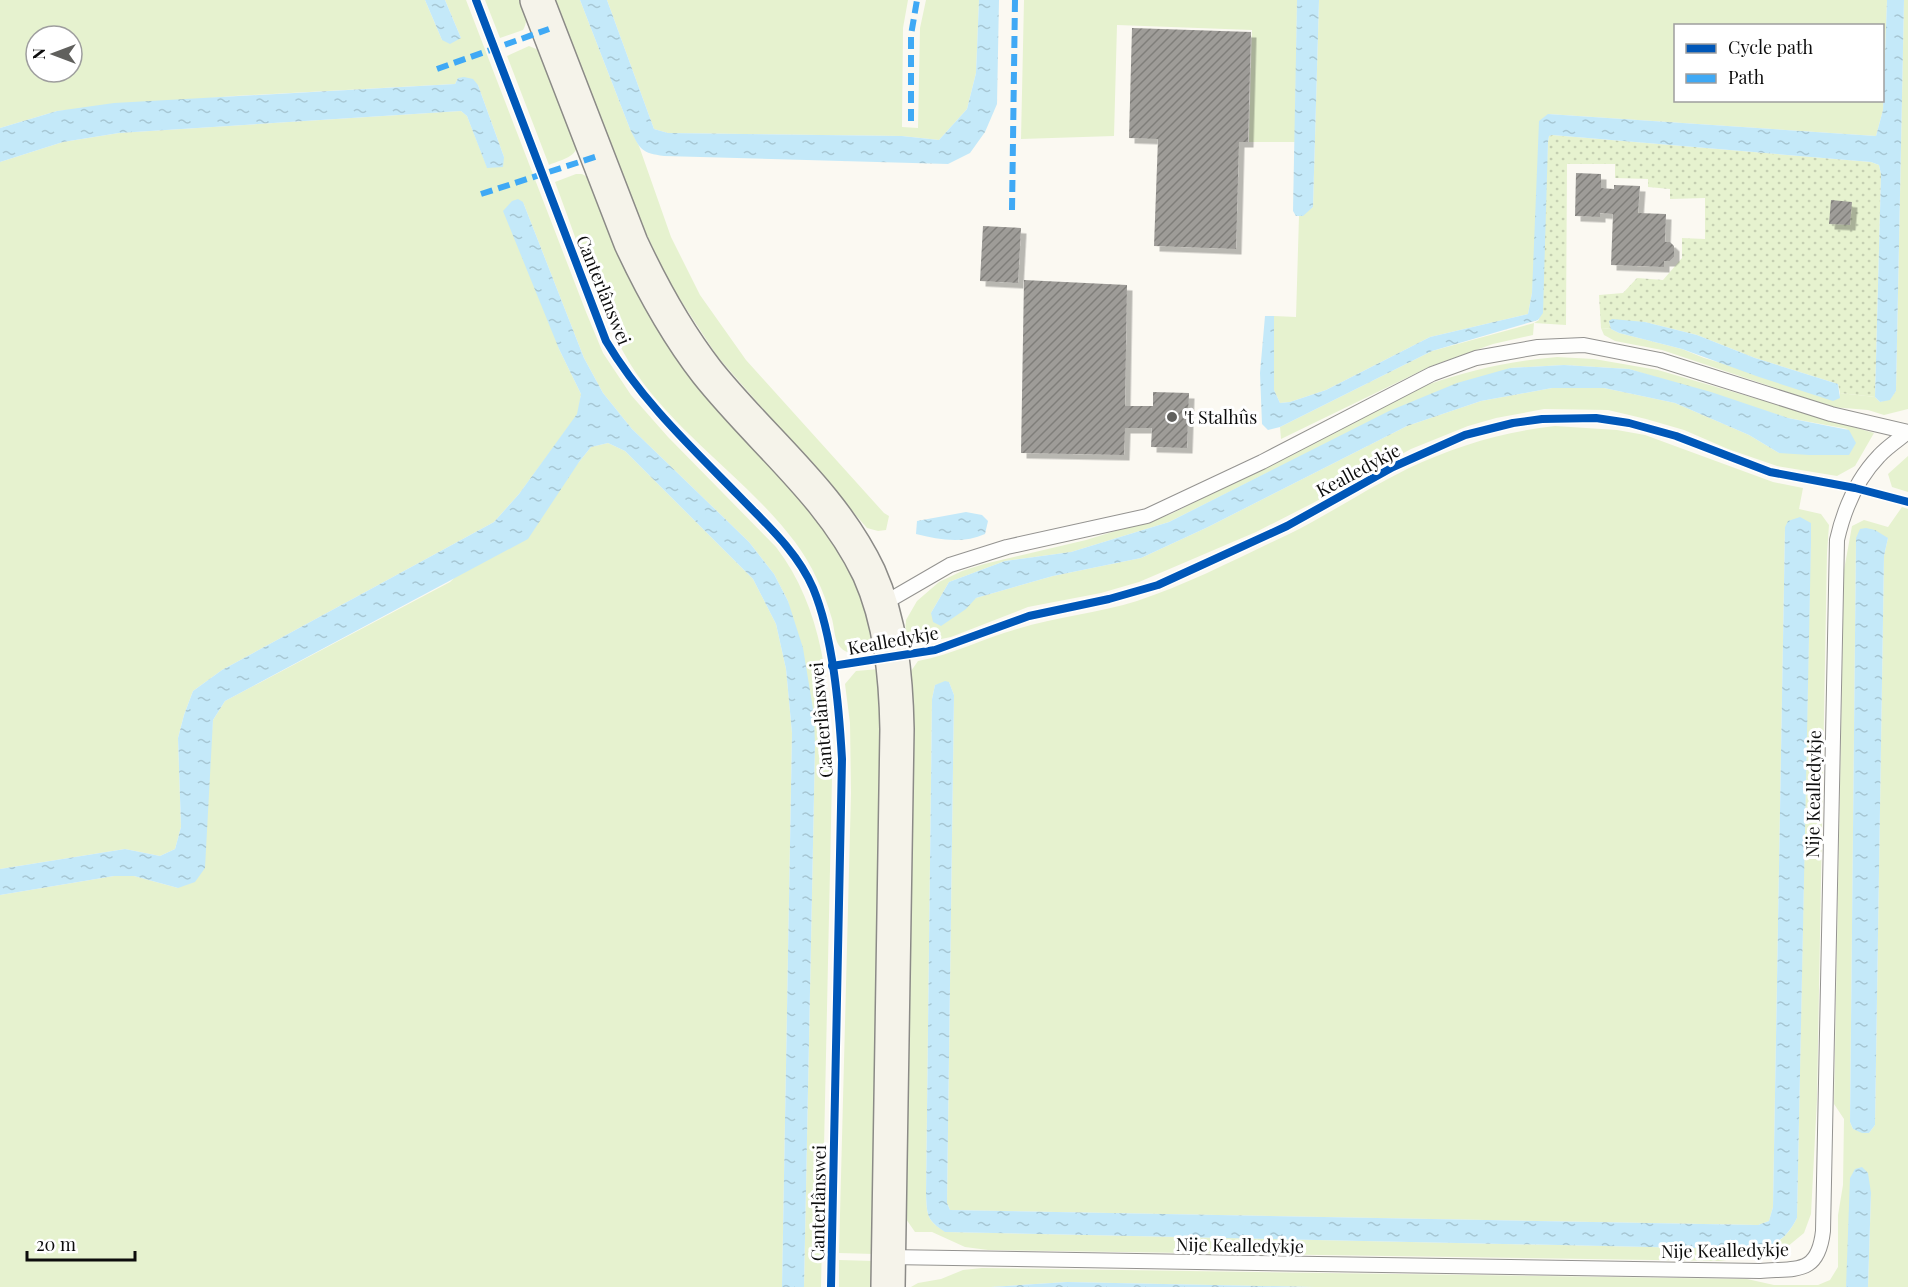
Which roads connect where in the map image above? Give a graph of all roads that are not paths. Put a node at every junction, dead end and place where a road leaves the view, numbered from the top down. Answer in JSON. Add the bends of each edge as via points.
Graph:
{"nodes":[{"id":1,"x":537,"y":0,"type":"edge"},
{"id":2,"x":1908,"y":432,"type":"edge"},
{"id":3,"x":880,"y":605,"type":"junction"},
{"id":4,"x":888,"y":1272,"type":"edge"}],
"edges":[{"from":1,"to":3,"type":"main road","via":[[631,243],[666,312],[708,372],[830,509],[869,574]]},
{"from":2,"to":3,"type":"lane","name":"Kealledykje","via":[[1831,414],[1660,360],[1584,345],[1538,347],[1476,358],[1432,374],[1147,516],[1007,547],[950,565]]},
{"from":2,"to":4,"type":"lane","name":"Nije Kealledykje","via":[[1879,456],[1855,488],[1837,540],[1823,1231],[1821,1247],[1808,1265],[1760,1271]]},
{"from":3,"to":4,"type":"main road","via":[[892,657],[897,729]]}]}
